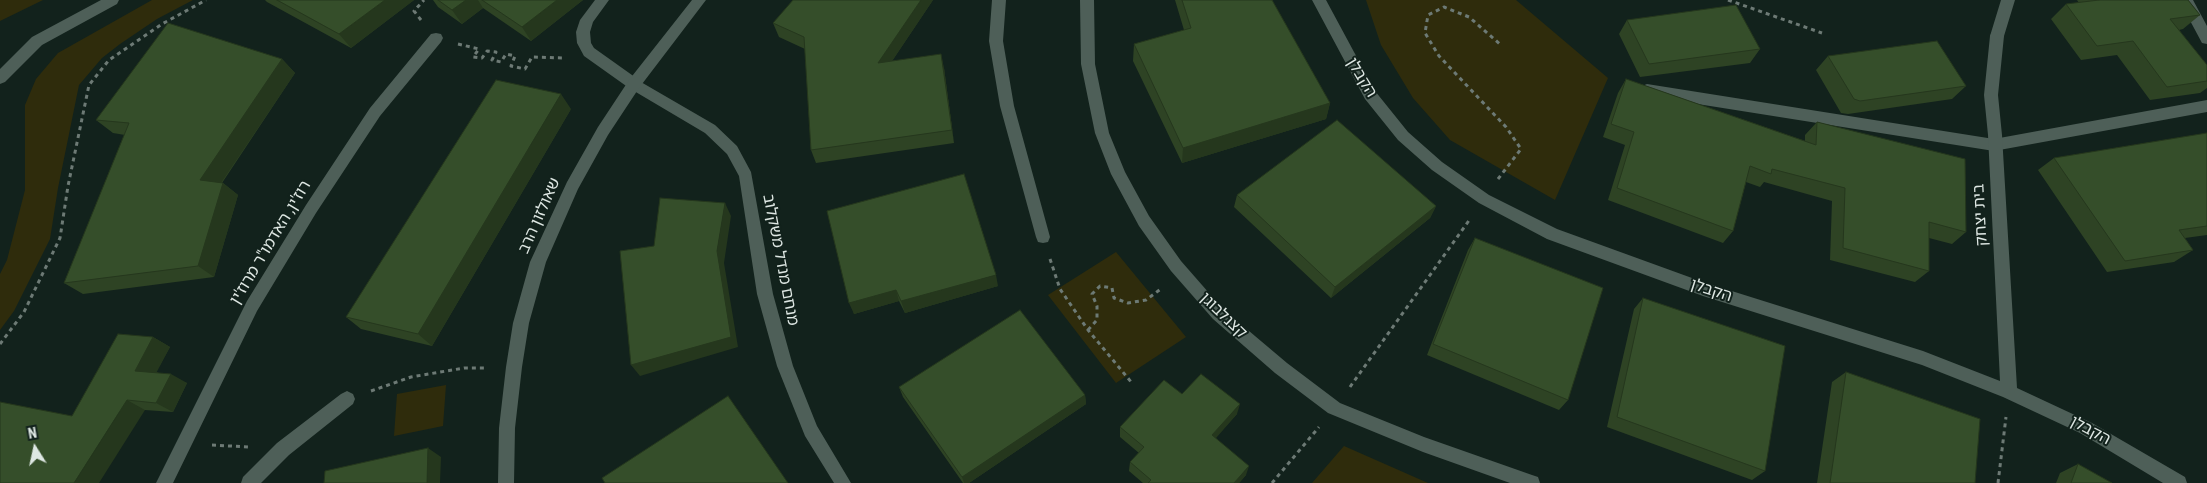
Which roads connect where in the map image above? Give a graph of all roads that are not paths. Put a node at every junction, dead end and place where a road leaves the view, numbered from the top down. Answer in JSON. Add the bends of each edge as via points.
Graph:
{"nodes":[{"id":1,"x":112,"y":0,"type":"edge"},
{"id":2,"x":602,"y":0,"type":"edge"},
{"id":3,"x":699,"y":0,"type":"edge"},
{"id":4,"x":999,"y":0,"type":"edge"},
{"id":5,"x":1087,"y":0,"type":"edge"},
{"id":6,"x":1319,"y":0,"type":"edge"},
{"id":7,"x":2008,"y":0,"type":"edge"},
{"id":8,"x":2186,"y":0,"type":"edge"},
{"id":9,"x":436,"y":38,"type":"road end"},
{"id":10,"x":2207,"y":39,"type":"edge"},
{"id":11,"x":0,"y":78,"type":"edge"},
{"id":12,"x":634,"y":84,"type":"junction"},
{"id":13,"x":1628,"y":87,"type":"edge"},
{"id":14,"x":2207,"y":106,"type":"edge"},
{"id":15,"x":1994,"y":145,"type":"junction"},
{"id":16,"x":1043,"y":237,"type":"road end"},
{"id":17,"x":2008,"y":392,"type":"junction"},
{"id":18,"x":347,"y":399,"type":"road end"},
{"id":19,"x":164,"y":483,"type":"edge"},
{"id":20,"x":249,"y":483,"type":"edge"},
{"id":21,"x":506,"y":483,"type":"edge"},
{"id":22,"x":844,"y":483,"type":"edge"},
{"id":23,"x":1532,"y":483,"type":"edge"},
{"id":24,"x":2179,"y":483,"type":"edge"}],
"edges":[{"from":1,"to":11,"type":"street","via":[[37,42]]},
{"from":2,"to":12,"type":"street","name":"מנחם מנדל משקלוב","via":[[587,20],[584,42],[589,52]]},
{"from":3,"to":12,"type":"street","name":"שאולזון הרב"},
{"from":4,"to":16,"type":"street","via":[[996,41],[1007,106]]},
{"from":5,"to":23,"type":"street","name":"קצנלבוגן","via":[[1088,64],[1102,133],[1118,174],[1144,222],[1218,314],[1334,408]]},
{"from":6,"to":17,"type":"street","name":"הקבלן","via":[[1370,95],[1403,136],[1437,166],[1484,199],[1552,234],[1703,289],[1923,358]]},
{"from":7,"to":15,"type":"street","name":"בית יצחק","via":[[1997,36],[1991,95]]},
{"from":8,"to":10,"type":"street"},
{"from":9,"to":19,"type":"street","name":"רוז'ין, האדמו\"ר מרוז'ין","via":[[376,112],[311,209],[252,306]]},
{"from":12,"to":21,"type":"street","name":"שאולזון הרב","via":[[572,186],[538,262],[514,367],[507,428]]},
{"from":12,"to":22,"type":"street","name":"מנחם מנדל משקלוב","via":[[710,129],[732,150],[746,176],[765,294],[785,366],[811,431]]},
{"from":13,"to":15,"type":"street"},
{"from":14,"to":15,"type":"street"},
{"from":15,"to":17,"type":"street","name":"בית יצחק"},
{"from":17,"to":24,"type":"street","name":"הקבלן","via":[[2086,428]]},
{"from":18,"to":20,"type":"street","via":[[283,449]]}]}
